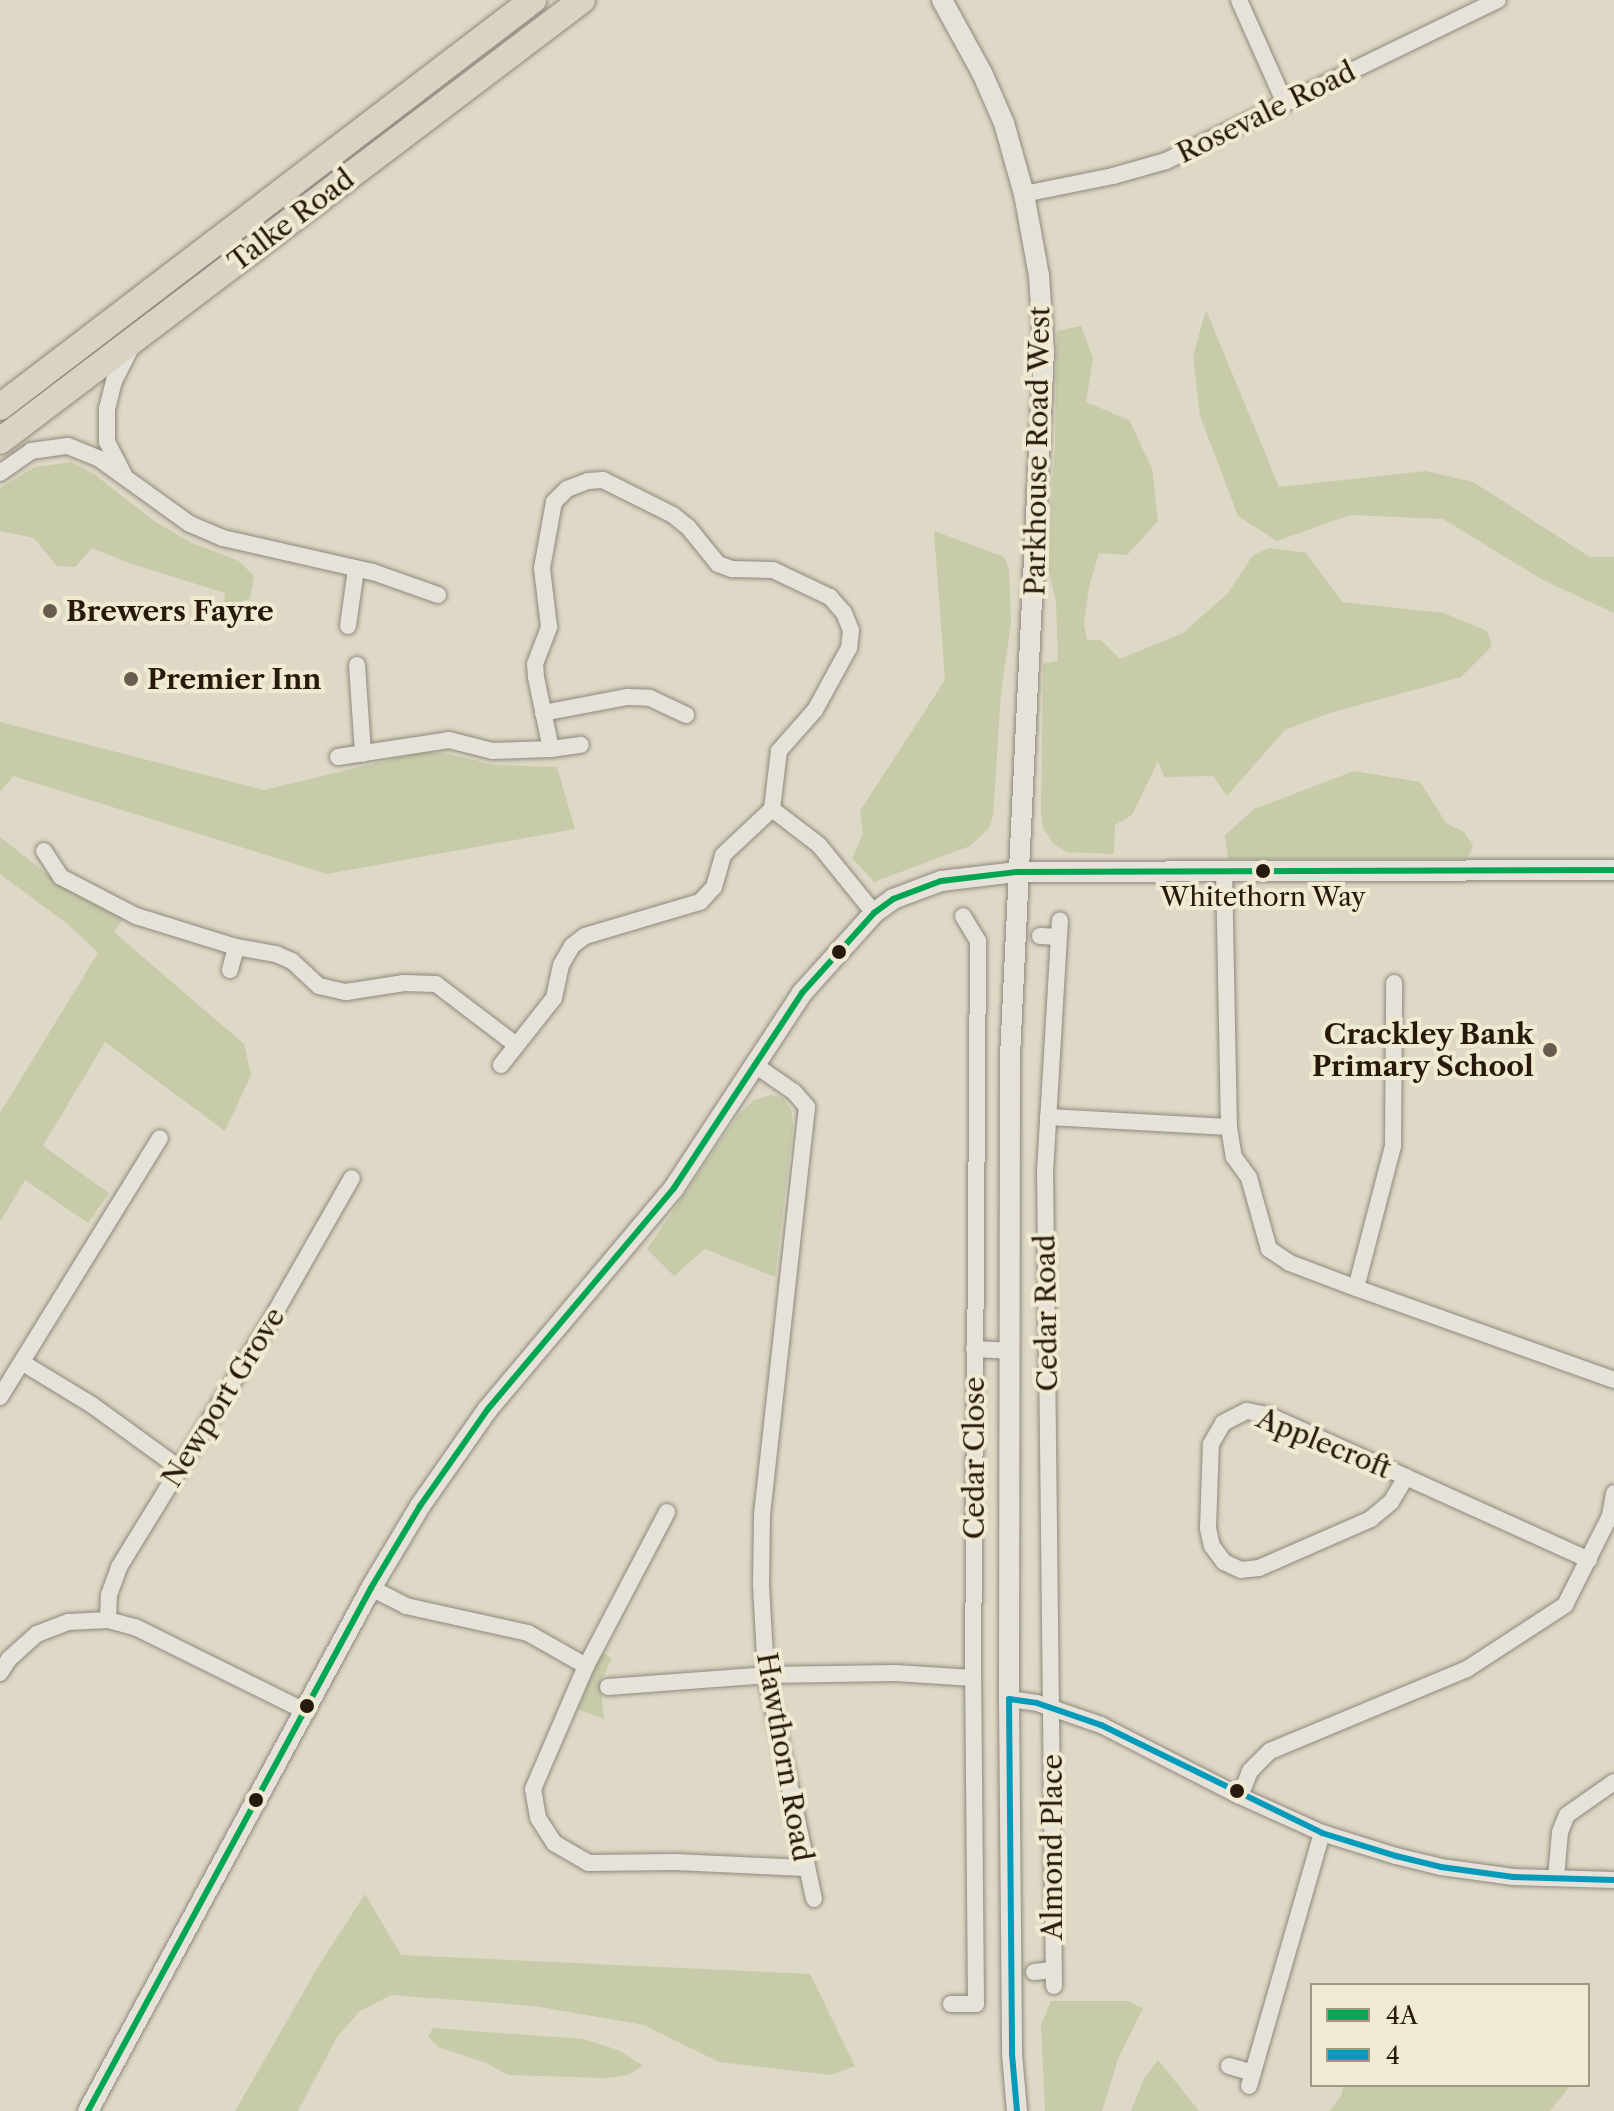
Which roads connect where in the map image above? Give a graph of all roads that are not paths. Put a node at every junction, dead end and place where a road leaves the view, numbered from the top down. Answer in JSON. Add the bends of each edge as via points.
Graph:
{"nodes":[{"id":1,"x":533,"y":0,"type":"edge"},
{"id":2,"x":582,"y":0,"type":"edge"},
{"id":3,"x":942,"y":0,"type":"edge"},
{"id":4,"x":1239,"y":0,"type":"edge"},
{"id":5,"x":1498,"y":0,"type":"edge"},
{"id":6,"x":1284,"y":101,"type":"junction"},
{"id":7,"x":1024,"y":194,"type":"junction"},
{"id":8,"x":136,"y":338,"type":"junction"},
{"id":9,"x":0,"y":407,"type":"edge"},
{"id":10,"x":0,"y":441,"type":"edge"},
{"id":11,"x":0,"y":473,"type":"edge"},
{"id":12,"x":124,"y":476,"type":"junction"},
{"id":13,"x":356,"y":569,"type":"junction"},
{"id":14,"x":438,"y":595,"type":"dead end"},
{"id":15,"x":348,"y":626,"type":"dead end"},
{"id":16,"x":357,"y":665,"type":"dead end"},
{"id":17,"x":543,"y":713,"type":"junction"},
{"id":18,"x":686,"y":715,"type":"dead end"},
{"id":19,"x":581,"y":745,"type":"dead end"},
{"id":20,"x":551,"y":749,"type":"junction"},
{"id":21,"x":363,"y":754,"type":"junction"},
{"id":22,"x":338,"y":757,"type":"dead end"},
{"id":23,"x":772,"y":809,"type":"junction"},
{"id":24,"x":44,"y":851,"type":"dead end"},
{"id":25,"x":1224,"y":869,"type":"junction"},
{"id":26,"x":1614,"y":870,"type":"edge"},
{"id":27,"x":1017,"y":872,"type":"junction"},
{"id":28,"x":874,"y":913,"type":"junction"},
{"id":29,"x":963,"y":916,"type":"dead end"},
{"id":30,"x":1040,"y":936,"type":"dead end"},
{"id":31,"x":236,"y":947,"type":"junction"},
{"id":32,"x":230,"y":970,"type":"dead end"},
{"id":33,"x":1394,"y":983,"type":"dead end"},
{"id":34,"x":516,"y":1045,"type":"junction"},
{"id":35,"x":501,"y":1065,"type":"dead end"},
{"id":36,"x":755,"y":1065,"type":"junction"},
{"id":37,"x":1048,"y":1117,"type":"junction"},
{"id":38,"x":1229,"y":1127,"type":"junction"},
{"id":39,"x":160,"y":1138,"type":"dead end"},
{"id":40,"x":352,"y":1178,"type":"dead end"},
{"id":41,"x":1356,"y":1288,"type":"junction"},
{"id":42,"x":974,"y":1349,"type":"junction"},
{"id":43,"x":1009,"y":1351,"type":"junction"},
{"id":44,"x":23,"y":1363,"type":"junction"},
{"id":45,"x":1614,"y":1380,"type":"edge"},
{"id":46,"x":0,"y":1397,"type":"edge"},
{"id":47,"x":179,"y":1468,"type":"junction"},
{"id":48,"x":1406,"y":1477,"type":"junction"},
{"id":49,"x":1614,"y":1493,"type":"edge"},
{"id":50,"x":667,"y":1512,"type":"dead end"},
{"id":51,"x":1589,"y":1560,"type":"junction"},
{"id":52,"x":371,"y":1588,"type":"junction"},
{"id":53,"x":108,"y":1620,"type":"junction"},
{"id":54,"x":586,"y":1666,"type":"junction"},
{"id":55,"x":0,"y":1673,"type":"edge"},
{"id":56,"x":766,"y":1675,"type":"junction"},
{"id":57,"x":973,"y":1678,"type":"junction"},
{"id":58,"x":608,"y":1687,"type":"dead end"},
{"id":59,"x":1009,"y":1699,"type":"junction"},
{"id":60,"x":1051,"y":1707,"type":"junction"},
{"id":61,"x":307,"y":1712,"type":"junction"},
{"id":62,"x":1614,"y":1782,"type":"edge"},
{"id":63,"x":1240,"y":1796,"type":"junction"},
{"id":64,"x":1322,"y":1833,"type":"junction"},
{"id":65,"x":805,"y":1868,"type":"junction"},
{"id":66,"x":1556,"y":1878,"type":"junction"},
{"id":67,"x":1614,"y":1880,"type":"edge"},
{"id":68,"x":814,"y":1899,"type":"dead end"},
{"id":69,"x":1034,"y":1972,"type":"dead end"},
{"id":70,"x":951,"y":2004,"type":"dead end"},
{"id":71,"x":1229,"y":2066,"type":"dead end"},
{"id":72,"x":88,"y":2111,"type":"edge"},
{"id":73,"x":1017,"y":2111,"type":"edge"}],
"edges":[{"from":1,"to":9,"type":"highway","name":"Talke Road"},
{"from":2,"to":8,"type":"highway","name":"Talke Road"},
{"from":3,"to":7,"type":"street","name":"Parkhouse Road West","via":[[1004,123]]},
{"from":4,"to":6,"type":"street"},
{"from":5,"to":6,"type":"street","name":"Rosevale Road"},
{"from":6,"to":7,"type":"street","name":"Rosevale Road","via":[[1166,161]]},
{"from":7,"to":27,"type":"street","name":"Parkhouse Road West","via":[[1039,276],[1044,351]]},
{"from":8,"to":10,"type":"highway","name":"Talke Road"},
{"from":8,"to":12,"type":"street","via":[[114,381],[107,409],[107,442]]},
{"from":11,"to":12,"type":"street","via":[[31,451],[68,446]]},
{"from":12,"to":13,"type":"street","via":[[190,524],[223,538]]},
{"from":13,"to":14,"type":"street"},
{"from":13,"to":15,"type":"street"},
{"from":16,"to":21,"type":"street"},
{"from":17,"to":18,"type":"street","via":[[627,697],[650,698]]},
{"from":17,"to":20,"type":"street"},
{"from":17,"to":23,"type":"street","via":[[535,664],[549,627],[542,568],[554,502],[567,489],[603,480],[673,515],[718,564],[773,570],[830,597],[844,613],[851,630],[849,648],[815,710],[779,751]]},
{"from":19,"to":20,"type":"street"},
{"from":20,"to":21,"type":"street","via":[[492,751],[449,740]]},
{"from":21,"to":22,"type":"street"},
{"from":23,"to":28,"type":"street","via":[[819,845]]},
{"from":23,"to":34,"type":"street","via":[[723,855],[714,887],[700,902],[585,936],[572,946],[561,965],[554,998]]},
{"from":24,"to":31,"type":"street","via":[[61,877],[136,916]]},
{"from":25,"to":26,"type":"street"},
{"from":25,"to":27,"type":"street"},
{"from":25,"to":38,"type":"street"},
{"from":27,"to":28,"type":"street","via":[[941,881],[893,899]]},
{"from":27,"to":43,"type":"street","name":"Cedar Road"},
{"from":28,"to":36,"type":"street","via":[[802,993]]},
{"from":29,"to":42,"type":"street","name":"Cedar Close","via":[[978,941]]},
{"from":30,"to":37,"type":"street","name":"Cedar Road","via":[[1060,928]]},
{"from":31,"to":32,"type":"street"},
{"from":31,"to":34,"type":"street","via":[[276,954],[319,986],[346,992],[436,984]]},
{"from":33,"to":41,"type":"street","via":[[1393,1146]]},
{"from":34,"to":35,"type":"street"},
{"from":36,"to":52,"type":"street","via":[[674,1188],[488,1409]]},
{"from":36,"to":56,"type":"street","name":"Hawthorn Road","via":[[807,1107],[762,1516]]},
{"from":37,"to":38,"type":"street"},
{"from":37,"to":60,"type":"street","name":"Cedar Road"},
{"from":38,"to":41,"type":"street","via":[[1234,1157],[1249,1178],[1269,1249],[1290,1263]]},
{"from":39,"to":44,"type":"street"},
{"from":40,"to":47,"type":"street","name":"Newport Grove"},
{"from":41,"to":45,"type":"street"},
{"from":42,"to":43,"type":"street","name":"Cedar Road"},
{"from":42,"to":57,"type":"street","name":"Cedar Close"},
{"from":43,"to":59,"type":"street","name":"Cedar Road"},
{"from":44,"to":46,"type":"street"},
{"from":44,"to":47,"type":"street"},
{"from":47,"to":53,"type":"street","name":"Newport Grove","via":[[119,1567],[109,1595]]},
{"from":48,"to":48,"type":"street","name":"Applecroft","via":[[1268,1415],[1247,1411],[1223,1423],[1211,1444],[1212,1546],[1224,1562],[1241,1570],[1259,1568],[1371,1519],[1391,1502]]},
{"from":48,"to":51,"type":"street","name":"Applecroft"},
{"from":49,"to":51,"type":"street","via":[[1610,1516]]},
{"from":50,"to":54,"type":"street"},
{"from":51,"to":63,"type":"street","via":[[1565,1605],[1467,1669],[1270,1751],[1250,1771]]},
{"from":52,"to":54,"type":"street","via":[[406,1606],[528,1633]]},
{"from":52,"to":61,"type":"street"},
{"from":53,"to":55,"type":"street","via":[[69,1622],[37,1634]]},
{"from":53,"to":61,"type":"street","via":[[135,1627]]},
{"from":54,"to":65,"type":"street","via":[[533,1789],[538,1818],[554,1843],[588,1863]]},
{"from":56,"to":57,"type":"street"},
{"from":56,"to":58,"type":"street","via":[[627,1679]]},
{"from":56,"to":65,"type":"street","name":"Hawthorn Road"},
{"from":57,"to":70,"type":"street","name":"Cedar Close","via":[[976,2004]]},
{"from":59,"to":60,"type":"street"},
{"from":59,"to":73,"type":"street","name":"Cedar Road"},
{"from":60,"to":63,"type":"street","via":[[1101,1725]]},
{"from":60,"to":69,"type":"street","name":"Almond Place","via":[[1053,1978]]},
{"from":61,"to":72,"type":"street"},
{"from":62,"to":66,"type":"street","via":[[1567,1815]]},
{"from":63,"to":64,"type":"street"},
{"from":64,"to":66,"type":"street","via":[[1441,1867]]},
{"from":64,"to":71,"type":"street","via":[[1251,2080]]},
{"from":65,"to":68,"type":"street","name":"Hawthorn Road"},
{"from":66,"to":67,"type":"street"}]}
